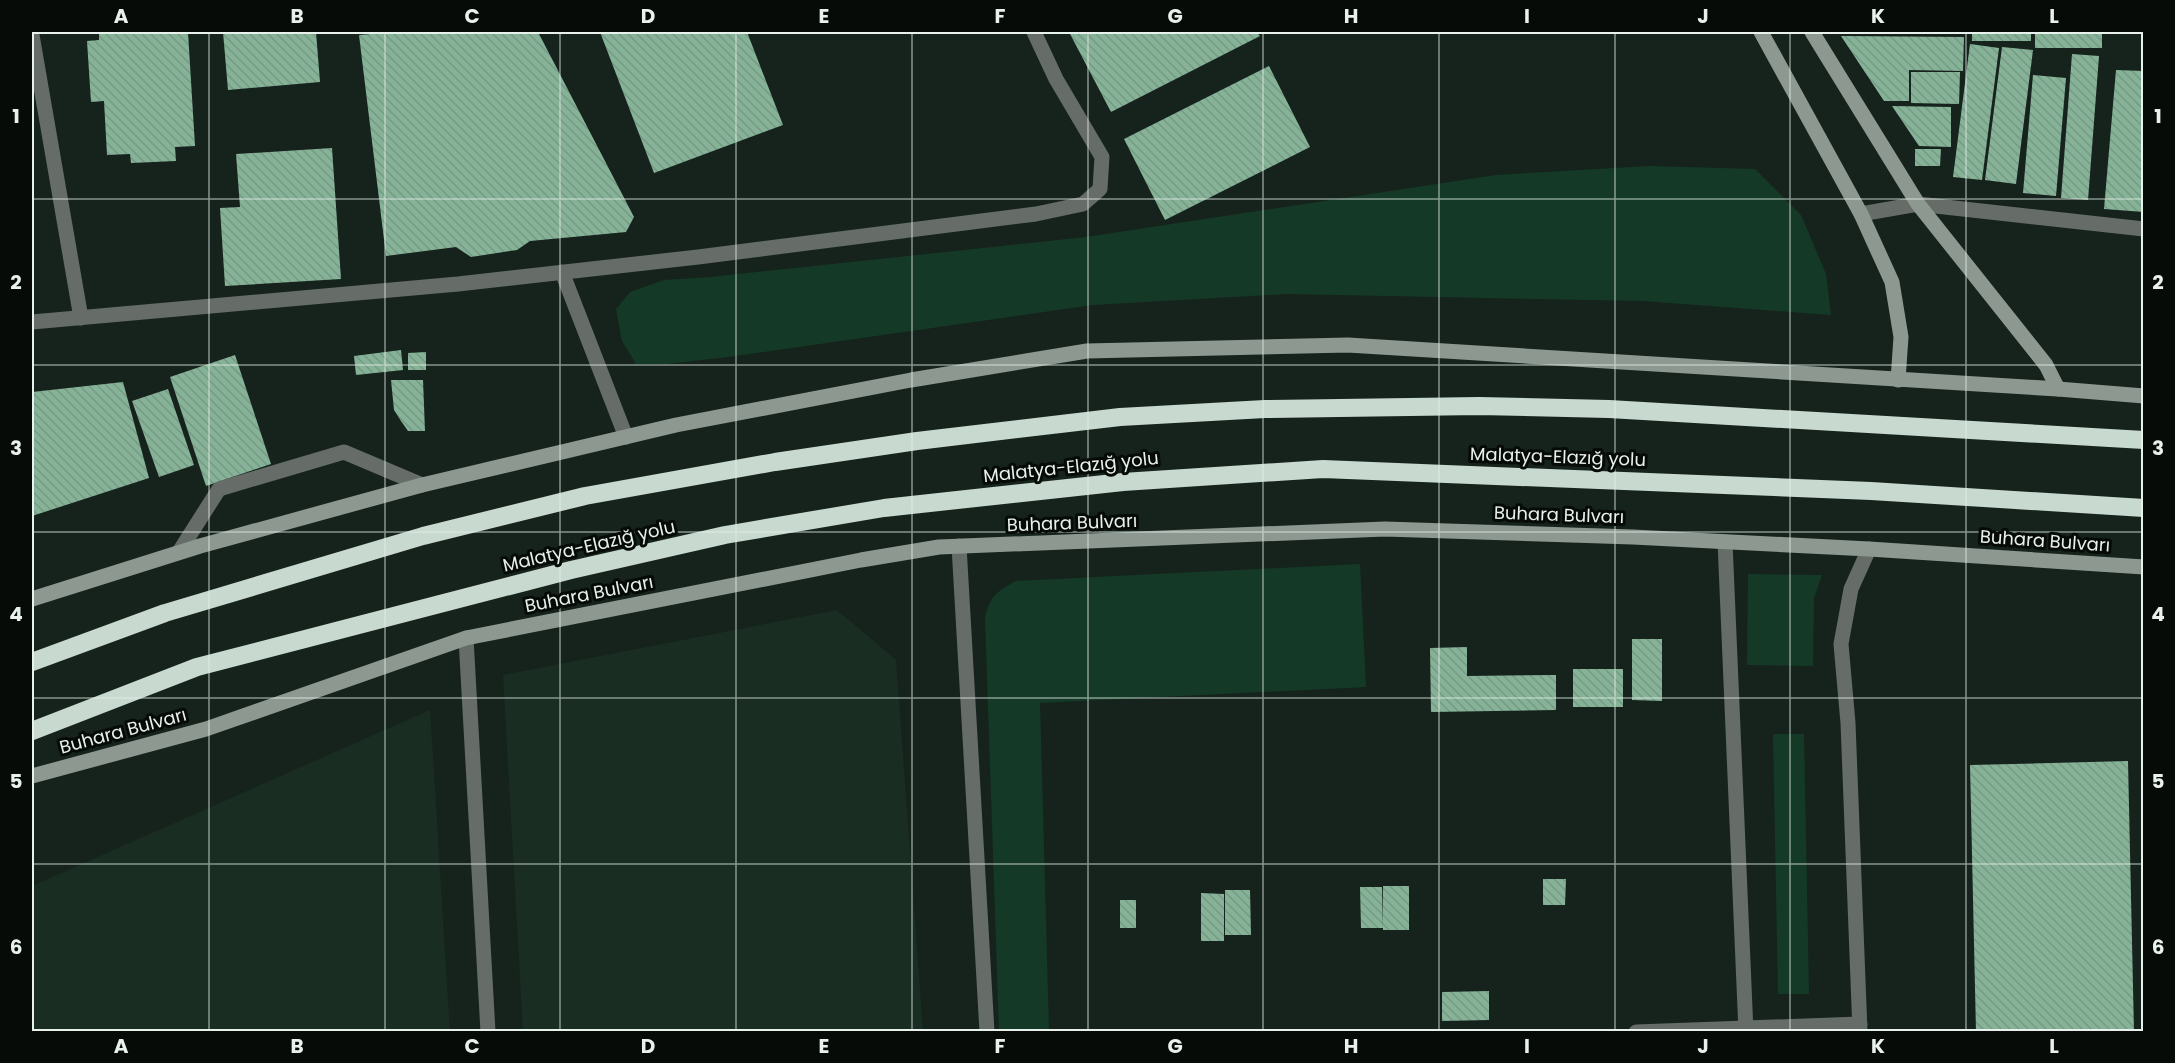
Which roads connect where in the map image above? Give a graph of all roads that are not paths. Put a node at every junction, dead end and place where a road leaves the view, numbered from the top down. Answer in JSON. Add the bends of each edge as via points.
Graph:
{"nodes":[{"id":1,"x":1034,"y":32,"type":"edge"},
{"id":2,"x":1761,"y":32,"type":"edge"},
{"id":3,"x":1812,"y":32,"type":"edge"},
{"id":4,"x":32,"y":35,"type":"edge"},
{"id":5,"x":1918,"y":204,"type":"junction"},
{"id":6,"x":1861,"y":214,"type":"junction"},
{"id":7,"x":2144,"y":230,"type":"edge"},
{"id":8,"x":562,"y":272,"type":"junction"},
{"id":9,"x":81,"y":318,"type":"junction"},
{"id":10,"x":32,"y":322,"type":"edge"},
{"id":11,"x":1898,"y":380,"type":"junction"},
{"id":12,"x":2058,"y":389,"type":"junction"},
{"id":13,"x":2144,"y":396,"type":"edge"},
{"id":14,"x":626,"y":437,"type":"junction"},
{"id":15,"x":2144,"y":440,"type":"edge"},
{"id":16,"x":422,"y":485,"type":"junction"},
{"id":17,"x":2144,"y":508,"type":"edge"},
{"id":18,"x":1725,"y":542,"type":"junction"},
{"id":19,"x":959,"y":546,"type":"junction"},
{"id":20,"x":1869,"y":549,"type":"junction"},
{"id":21,"x":178,"y":552,"type":"junction"},
{"id":22,"x":2144,"y":567,"type":"edge"},
{"id":23,"x":32,"y":599,"type":"edge"},
{"id":24,"x":466,"y":638,"type":"junction"},
{"id":25,"x":32,"y":662,"type":"edge"},
{"id":26,"x":32,"y":731,"type":"edge"},
{"id":27,"x":32,"y":776,"type":"edge"},
{"id":28,"x":1860,"y":1028,"type":"edge"},
{"id":29,"x":1745,"y":1029,"type":"edge"},
{"id":30,"x":488,"y":1032,"type":"edge"},
{"id":31,"x":987,"y":1032,"type":"edge"},
{"id":32,"x":1636,"y":1032,"type":"edge"}],
"edges":[{"from":1,"to":8,"type":"street","via":[[1056,79],[1102,157],[1100,189],[1083,204],[1036,214]]},
{"from":2,"to":6,"type":"main road"},
{"from":3,"to":5,"type":"main road"},
{"from":4,"to":9,"type":"street"},
{"from":5,"to":6,"type":"street"},
{"from":5,"to":7,"type":"street"},
{"from":5,"to":12,"type":"main road","via":[[2046,365]]},
{"from":6,"to":11,"type":"main road","via":[[1892,282],[1901,337]]},
{"from":8,"to":9,"type":"street"},
{"from":8,"to":14,"type":"street"},
{"from":9,"to":10,"type":"street"},
{"from":11,"to":12,"type":"main road"},
{"from":11,"to":14,"type":"main road","via":[[1348,345],[1087,351],[911,380]]},
{"from":12,"to":13,"type":"main road"},
{"from":14,"to":16,"type":"main road"},
{"from":15,"to":25,"type":"highway","via":[[1609,409],[1479,406],[1265,409],[1120,417],[917,441],[585,496],[423,536],[221,596]]},
{"from":16,"to":21,"type":"main road"},
{"from":16,"to":21,"type":"street","via":[[344,452],[219,489]]},
{"from":17,"to":26,"type":"highway","name":"Malatya-Elazığ yolu","via":[[1871,491],[1334,470],[1123,482],[884,508],[725,535],[615,560],[197,667]]},
{"from":18,"to":19,"type":"main road","name":"Buhara Bulvarı","via":[[1385,529]]},
{"from":18,"to":20,"type":"main road","name":"Buhara Bulvarı"},
{"from":18,"to":29,"type":"street"},
{"from":19,"to":24,"type":"main road","name":"Buhara Bulvarı","via":[[861,560]]},
{"from":19,"to":31,"type":"street"},
{"from":20,"to":22,"type":"main road","name":"Buhara Bulvarı"},
{"from":20,"to":28,"type":"street","via":[[1851,589],[1841,644],[1848,723]]},
{"from":21,"to":23,"type":"main road"},
{"from":24,"to":27,"type":"main road","name":"Buhara Bulvarı","via":[[206,729]]},
{"from":24,"to":30,"type":"street"},
{"from":28,"to":29,"type":"street"},
{"from":29,"to":32,"type":"street"}]}
